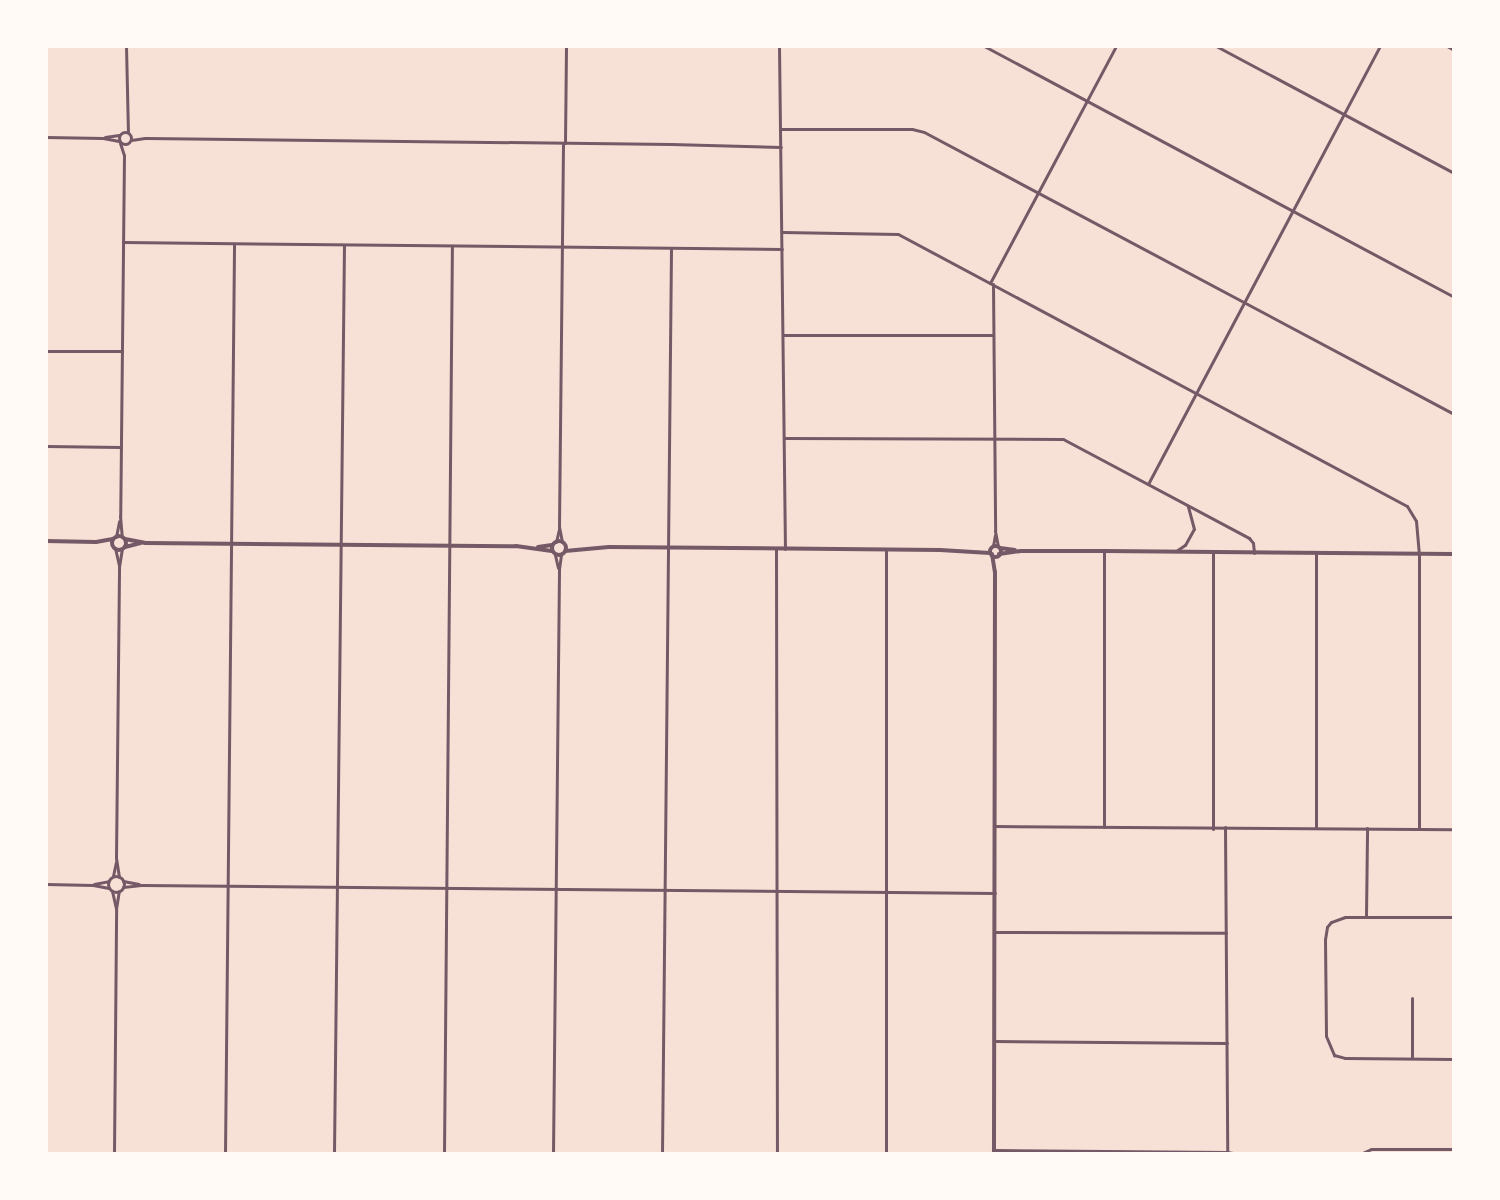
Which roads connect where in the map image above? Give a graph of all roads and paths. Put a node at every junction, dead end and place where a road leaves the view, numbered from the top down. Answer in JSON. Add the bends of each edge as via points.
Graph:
{"nodes":[{"id":1,"x":126,"y":46,"type":"edge"},
{"id":2,"x":566,"y":46,"type":"edge"},
{"id":3,"x":779,"y":46,"type":"edge"},
{"id":4,"x":984,"y":46,"type":"edge"},
{"id":5,"x":1116,"y":46,"type":"edge"},
{"id":6,"x":1216,"y":46,"type":"edge"},
{"id":7,"x":1380,"y":46,"type":"edge"},
{"id":8,"x":1447,"y":46,"type":"edge"},
{"id":9,"x":1454,"y":50,"type":"edge"},
{"id":10,"x":1087,"y":101,"type":"junction"},
{"id":11,"x":1344,"y":115,"type":"junction"},
{"id":12,"x":780,"y":129,"type":"junction"},
{"id":13,"x":127,"y":133,"type":"junction"},
{"id":14,"x":119,"y":135,"type":"junction"},
{"id":15,"x":46,"y":137,"type":"edge"},
{"id":16,"x":104,"y":138,"type":"junction"},
{"id":17,"x":145,"y":138,"type":"junction"},
{"id":18,"x":131,"y":140,"type":"junction"},
{"id":19,"x":120,"y":142,"type":"junction"},
{"id":20,"x":564,"y":143,"type":"junction"},
{"id":21,"x":127,"y":144,"type":"junction"},
{"id":22,"x":781,"y":147,"type":"junction"},
{"id":23,"x":124,"y":155,"type":"junction"},
{"id":24,"x":1454,"y":173,"type":"edge"},
{"id":25,"x":1038,"y":192,"type":"junction"},
{"id":26,"x":1293,"y":212,"type":"junction"},
{"id":27,"x":782,"y":232,"type":"junction"},
{"id":28,"x":123,"y":242,"type":"junction"},
{"id":29,"x":234,"y":244,"type":"junction"},
{"id":30,"x":344,"y":244,"type":"junction"},
{"id":31,"x":453,"y":246,"type":"junction"},
{"id":32,"x":562,"y":247,"type":"junction"},
{"id":33,"x":671,"y":248,"type":"junction"},
{"id":34,"x":782,"y":249,"type":"junction"},
{"id":35,"x":991,"y":284,"type":"junction"},
{"id":36,"x":1454,"y":297,"type":"edge"},
{"id":37,"x":1244,"y":302,"type":"junction"},
{"id":38,"x":783,"y":335,"type":"junction"},
{"id":39,"x":993,"y":335,"type":"junction"},
{"id":40,"x":46,"y":351,"type":"edge"},
{"id":41,"x":122,"y":351,"type":"junction"},
{"id":42,"x":1196,"y":393,"type":"junction"},
{"id":43,"x":1454,"y":414,"type":"edge"},
{"id":44,"x":784,"y":438,"type":"junction"},
{"id":45,"x":994,"y":438,"type":"junction"},
{"id":46,"x":46,"y":446,"type":"edge"},
{"id":47,"x":121,"y":447,"type":"junction"},
{"id":48,"x":1148,"y":484,"type":"junction"},
{"id":49,"x":1187,"y":504,"type":"junction"},
{"id":50,"x":120,"y":516,"type":"junction"},
{"id":51,"x":559,"y":527,"type":"junction"},
{"id":52,"x":115,"y":538,"type":"junction"},
{"id":53,"x":124,"y":538,"type":"junction"},
{"id":54,"x":46,"y":541,"type":"edge"},
{"id":55,"x":96,"y":542,"type":"junction"},
{"id":56,"x":144,"y":543,"type":"junction"},
{"id":57,"x":231,"y":543,"type":"junction"},
{"id":58,"x":340,"y":544,"type":"junction"},
{"id":59,"x":554,"y":544,"type":"junction"},
{"id":60,"x":563,"y":544,"type":"junction"},
{"id":61,"x":450,"y":545,"type":"junction"},
{"id":62,"x":114,"y":547,"type":"junction"},
{"id":63,"x":668,"y":547,"type":"junction"},
{"id":64,"x":123,"y":548,"type":"junction"},
{"id":65,"x":534,"y":548,"type":"junction"},
{"id":66,"x":582,"y":548,"type":"junction"},
{"id":67,"x":776,"y":549,"type":"junction"},
{"id":68,"x":785,"y":549,"type":"junction"},
{"id":69,"x":994,"y":549,"type":"junction"},
{"id":70,"x":886,"y":550,"type":"junction"},
{"id":71,"x":1021,"y":551,"type":"junction"},
{"id":72,"x":1104,"y":551,"type":"junction"},
{"id":73,"x":1174,"y":552,"type":"junction"},
{"id":74,"x":1213,"y":552,"type":"junction"},
{"id":75,"x":554,"y":553,"type":"junction"},
{"id":76,"x":563,"y":553,"type":"junction"},
{"id":77,"x":1254,"y":553,"type":"junction"},
{"id":78,"x":1316,"y":553,"type":"junction"},
{"id":79,"x":999,"y":554,"type":"junction"},
{"id":80,"x":1419,"y":554,"type":"junction"},
{"id":81,"x":1454,"y":554,"type":"edge"},
{"id":82,"x":119,"y":567,"type":"junction"},
{"id":83,"x":559,"y":569,"type":"junction"},
{"id":84,"x":995,"y":572,"type":"junction"},
{"id":85,"x":995,"y":826,"type":"junction"},
{"id":86,"x":1225,"y":827,"type":"junction"},
{"id":87,"x":1316,"y":827,"type":"junction"},
{"id":88,"x":1104,"y":828,"type":"junction"},
{"id":89,"x":1367,"y":828,"type":"junction"},
{"id":90,"x":1214,"y":829,"type":"junction"},
{"id":91,"x":1419,"y":829,"type":"junction"},
{"id":92,"x":1454,"y":829,"type":"edge"},
{"id":93,"x":116,"y":858,"type":"junction"},
{"id":94,"x":113,"y":877,"type":"junction"},
{"id":95,"x":119,"y":877,"type":"junction"},
{"id":96,"x":109,"y":881,"type":"junction"},
{"id":97,"x":123,"y":881,"type":"junction"},
{"id":98,"x":46,"y":884,"type":"edge"},
{"id":99,"x":93,"y":885,"type":"junction"},
{"id":100,"x":141,"y":885,"type":"junction"},
{"id":101,"x":228,"y":885,"type":"junction"},
{"id":102,"x":123,"y":887,"type":"junction"},
{"id":103,"x":337,"y":887,"type":"junction"},
{"id":104,"x":109,"y":888,"type":"junction"},
{"id":105,"x":446,"y":888,"type":"junction"},
{"id":106,"x":555,"y":889,"type":"junction"},
{"id":107,"x":665,"y":890,"type":"junction"},
{"id":108,"x":112,"y":891,"type":"junction"},
{"id":109,"x":119,"y":891,"type":"junction"},
{"id":110,"x":777,"y":891,"type":"junction"},
{"id":111,"x":886,"y":892,"type":"junction"},
{"id":112,"x":995,"y":893,"type":"junction"},
{"id":113,"x":116,"y":909,"type":"junction"},
{"id":114,"x":1366,"y":916,"type":"junction"},
{"id":115,"x":1454,"y":917,"type":"edge"},
{"id":116,"x":995,"y":932,"type":"junction"},
{"id":117,"x":1226,"y":933,"type":"junction"},
{"id":118,"x":1412,"y":998,"type":"dead end"},
{"id":119,"x":995,"y":1041,"type":"junction"},
{"id":120,"x":1227,"y":1043,"type":"junction"},
{"id":121,"x":1412,"y":1058,"type":"junction"},
{"id":122,"x":1454,"y":1059,"type":"edge"},
{"id":123,"x":1454,"y":1149,"type":"edge"},
{"id":124,"x":994,"y":1152,"type":"edge"},
{"id":125,"x":1227,"y":1152,"type":"junction"},
{"id":126,"x":114,"y":1154,"type":"edge"},
{"id":127,"x":225,"y":1154,"type":"edge"},
{"id":128,"x":334,"y":1154,"type":"edge"},
{"id":129,"x":444,"y":1154,"type":"edge"},
{"id":130,"x":553,"y":1154,"type":"edge"},
{"id":131,"x":662,"y":1154,"type":"edge"},
{"id":132,"x":777,"y":1154,"type":"edge"},
{"id":133,"x":886,"y":1154,"type":"edge"},
{"id":134,"x":1239,"y":1154,"type":"edge"},
{"id":135,"x":1360,"y":1154,"type":"edge"}],
"edges":[{"from":1,"to":13,"type":"street"},
{"from":2,"to":20,"type":"street"},
{"from":3,"to":12,"type":"street"},
{"from":4,"to":10,"type":"street"},
{"from":5,"to":10,"type":"street"},
{"from":6,"to":11,"type":"street"},
{"from":7,"to":11,"type":"street"},
{"from":8,"to":9,"type":"street"},
{"from":10,"to":25,"type":"street"},
{"from":10,"to":26,"type":"street"},
{"from":11,"to":24,"type":"street"},
{"from":11,"to":26,"type":"street"},
{"from":12,"to":22,"type":"street"},
{"from":12,"to":25,"type":"street","via":[[919,130]]},
{"from":13,"to":14,"type":"street"},
{"from":13,"to":17,"type":"street"},
{"from":13,"to":18,"type":"street"},
{"from":14,"to":16,"type":"street"},
{"from":14,"to":19,"type":"street"},
{"from":15,"to":16,"type":"street"},
{"from":16,"to":19,"type":"street"},
{"from":17,"to":18,"type":"street"},
{"from":17,"to":20,"type":"street"},
{"from":18,"to":21,"type":"street"},
{"from":19,"to":21,"type":"street"},
{"from":19,"to":23,"type":"street"},
{"from":20,"to":22,"type":"street"},
{"from":20,"to":32,"type":"street"},
{"from":21,"to":23,"type":"street"},
{"from":22,"to":27,"type":"street"},
{"from":23,"to":28,"type":"street"},
{"from":25,"to":35,"type":"street"},
{"from":25,"to":37,"type":"street"},
{"from":26,"to":36,"type":"street"},
{"from":26,"to":37,"type":"street"},
{"from":27,"to":34,"type":"street"},
{"from":27,"to":35,"type":"street","via":[[894,233]]},
{"from":28,"to":29,"type":"street"},
{"from":28,"to":41,"type":"street"},
{"from":29,"to":30,"type":"street"},
{"from":29,"to":57,"type":"street"},
{"from":30,"to":31,"type":"street"},
{"from":30,"to":58,"type":"street"},
{"from":31,"to":32,"type":"street"},
{"from":31,"to":61,"type":"street"},
{"from":32,"to":33,"type":"street"},
{"from":32,"to":51,"type":"street"},
{"from":33,"to":34,"type":"street"},
{"from":33,"to":63,"type":"street"},
{"from":34,"to":38,"type":"street"},
{"from":35,"to":39,"type":"street"},
{"from":35,"to":42,"type":"street"},
{"from":37,"to":42,"type":"street"},
{"from":37,"to":43,"type":"street"},
{"from":38,"to":39,"type":"street"},
{"from":38,"to":44,"type":"street"},
{"from":39,"to":45,"type":"street"},
{"from":40,"to":41,"type":"street"},
{"from":41,"to":47,"type":"street"},
{"from":42,"to":48,"type":"street"},
{"from":42,"to":80,"type":"street","via":[[1407,506],[1416,521]]},
{"from":44,"to":45,"type":"street"},
{"from":44,"to":68,"type":"street"},
{"from":45,"to":48,"type":"street","via":[[1063,439]]},
{"from":45,"to":69,"type":"street"},
{"from":46,"to":47,"type":"street"},
{"from":47,"to":50,"type":"street"},
{"from":48,"to":49,"type":"street"},
{"from":49,"to":73,"type":"street","via":[[1194,530],[1185,545]]},
{"from":49,"to":77,"type":"street","via":[[1249,538]]},
{"from":50,"to":52,"type":"street"},
{"from":50,"to":53,"type":"street"},
{"from":51,"to":59,"type":"street"},
{"from":51,"to":60,"type":"street"},
{"from":52,"to":53,"type":"street"},
{"from":52,"to":55,"type":"street"},
{"from":52,"to":62,"type":"street"},
{"from":53,"to":56,"type":"street"},
{"from":53,"to":64,"type":"street"},
{"from":54,"to":55,"type":"street"},
{"from":55,"to":62,"type":"street"},
{"from":56,"to":57,"type":"street"},
{"from":56,"to":64,"type":"street"},
{"from":57,"to":58,"type":"street"},
{"from":57,"to":101,"type":"street"},
{"from":58,"to":61,"type":"street"},
{"from":58,"to":103,"type":"street"},
{"from":59,"to":60,"type":"street"},
{"from":59,"to":65,"type":"street"},
{"from":59,"to":75,"type":"street"},
{"from":60,"to":66,"type":"street"},
{"from":60,"to":76,"type":"street"},
{"from":61,"to":65,"type":"street"},
{"from":61,"to":105,"type":"street"},
{"from":62,"to":64,"type":"street"},
{"from":62,"to":82,"type":"street"},
{"from":63,"to":66,"type":"street"},
{"from":63,"to":67,"type":"street"},
{"from":63,"to":107,"type":"street"},
{"from":64,"to":82,"type":"street"},
{"from":65,"to":75,"type":"street"},
{"from":66,"to":76,"type":"street"},
{"from":67,"to":68,"type":"street"},
{"from":67,"to":110,"type":"street"},
{"from":68,"to":70,"type":"street"},
{"from":69,"to":70,"type":"street"},
{"from":69,"to":71,"type":"street"},
{"from":69,"to":79,"type":"street"},
{"from":69,"to":79,"type":"street"},
{"from":69,"to":84,"type":"street"},
{"from":70,"to":111,"type":"street"},
{"from":71,"to":72,"type":"street"},
{"from":71,"to":79,"type":"street"},
{"from":72,"to":73,"type":"street"},
{"from":72,"to":88,"type":"street"},
{"from":73,"to":74,"type":"street"},
{"from":74,"to":77,"type":"street"},
{"from":74,"to":90,"type":"street"},
{"from":75,"to":76,"type":"street"},
{"from":75,"to":83,"type":"street"},
{"from":76,"to":83,"type":"street"},
{"from":77,"to":78,"type":"street"},
{"from":78,"to":80,"type":"street"},
{"from":78,"to":87,"type":"street"},
{"from":79,"to":84,"type":"street"},
{"from":80,"to":81,"type":"street"},
{"from":80,"to":91,"type":"street"},
{"from":82,"to":93,"type":"street"},
{"from":83,"to":106,"type":"street"},
{"from":84,"to":85,"type":"street"},
{"from":85,"to":88,"type":"street"},
{"from":85,"to":112,"type":"street"},
{"from":86,"to":87,"type":"street"},
{"from":86,"to":90,"type":"street"},
{"from":86,"to":117,"type":"street"},
{"from":87,"to":89,"type":"street"},
{"from":88,"to":90,"type":"street"},
{"from":89,"to":91,"type":"street"},
{"from":89,"to":114,"type":"street"},
{"from":91,"to":92,"type":"street"},
{"from":93,"to":94,"type":"street"},
{"from":93,"to":95,"type":"street"},
{"from":94,"to":95,"type":"street"},
{"from":94,"to":96,"type":"street"},
{"from":95,"to":97,"type":"street"},
{"from":96,"to":99,"type":"street"},
{"from":96,"to":104,"type":"street"},
{"from":97,"to":100,"type":"street"},
{"from":97,"to":102,"type":"street"},
{"from":98,"to":99,"type":"street"},
{"from":99,"to":104,"type":"street"},
{"from":100,"to":101,"type":"street"},
{"from":100,"to":102,"type":"street"},
{"from":101,"to":103,"type":"street"},
{"from":101,"to":127,"type":"street"},
{"from":102,"to":109,"type":"street"},
{"from":103,"to":105,"type":"street"},
{"from":103,"to":128,"type":"street"},
{"from":104,"to":108,"type":"street"},
{"from":105,"to":106,"type":"street"},
{"from":105,"to":129,"type":"street"},
{"from":106,"to":107,"type":"street"},
{"from":106,"to":130,"type":"street"},
{"from":107,"to":110,"type":"street"},
{"from":107,"to":131,"type":"street"},
{"from":108,"to":109,"type":"street"},
{"from":108,"to":113,"type":"street"},
{"from":109,"to":113,"type":"street"},
{"from":110,"to":111,"type":"street"},
{"from":110,"to":132,"type":"street"},
{"from":111,"to":112,"type":"street"},
{"from":111,"to":133,"type":"street"},
{"from":112,"to":116,"type":"street"},
{"from":113,"to":126,"type":"street"},
{"from":114,"to":115,"type":"street"},
{"from":114,"to":121,"type":"street","via":[[1338,918],[1327,927],[1326,1042],[1340,1058]]},
{"from":116,"to":117,"type":"street"},
{"from":116,"to":119,"type":"street"},
{"from":117,"to":120,"type":"street"},
{"from":118,"to":121,"type":"street"},
{"from":119,"to":120,"type":"street"},
{"from":119,"to":124,"type":"street"},
{"from":120,"to":125,"type":"street"},
{"from":121,"to":122,"type":"street"},
{"from":123,"to":135,"type":"street","via":[[1365,1149]]},
{"from":124,"to":125,"type":"street"},
{"from":125,"to":134,"type":"street"}]}
